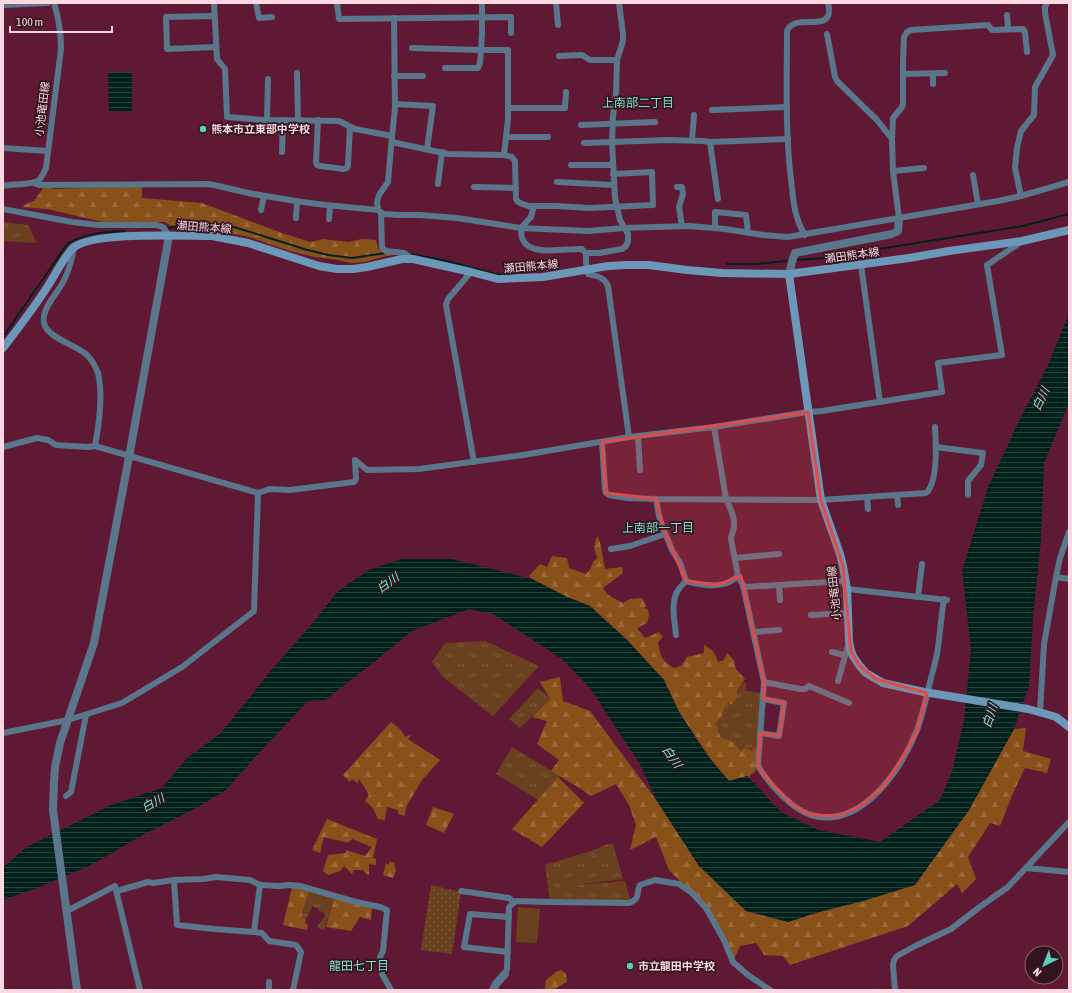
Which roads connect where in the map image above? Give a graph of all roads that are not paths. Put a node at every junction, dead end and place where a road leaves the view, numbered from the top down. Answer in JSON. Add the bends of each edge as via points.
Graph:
{"nodes":[{"id":1,"x":48,"y":3,"type":"edge"},
{"id":2,"x":54,"y":3,"type":"edge"},
{"id":3,"x":214,"y":3,"type":"edge"},
{"id":4,"x":256,"y":3,"type":"edge"},
{"id":5,"x":337,"y":3,"type":"edge"},
{"id":6,"x":482,"y":3,"type":"edge"},
{"id":7,"x":556,"y":3,"type":"edge"},
{"id":8,"x":619,"y":3,"type":"edge"},
{"id":9,"x":828,"y":3,"type":"edge"},
{"id":10,"x":1047,"y":3,"type":"edge"},
{"id":11,"x":3,"y":6,"type":"edge"},
{"id":12,"x":214,"y":16,"type":"junction"},
{"id":13,"x":1007,"y":16,"type":"dead end"},
{"id":14,"x":272,"y":17,"type":"dead end"},
{"id":15,"x":482,"y":17,"type":"junction"},
{"id":16,"x":394,"y":18,"type":"junction"},
{"id":17,"x":558,"y":25,"type":"dead end"},
{"id":18,"x":1008,"y":29,"type":"junction"},
{"id":19,"x":511,"y":33,"type":"dead end"},
{"id":20,"x":827,"y":34,"type":"dead end"},
{"id":21,"x":216,"y":47,"type":"junction"},
{"id":22,"x":412,"y":48,"type":"dead end"},
{"id":23,"x":481,"y":50,"type":"junction"},
{"id":24,"x":1027,"y":52,"type":"dead end"},
{"id":25,"x":559,"y":56,"type":"dead end"},
{"id":26,"x":617,"y":60,"type":"junction"},
{"id":27,"x":445,"y":68,"type":"dead end"},
{"id":28,"x":297,"y":73,"type":"dead end"},
{"id":29,"x":945,"y":73,"type":"dead end"},
{"id":30,"x":903,"y":74,"type":"junction"},
{"id":31,"x":933,"y":74,"type":"junction"},
{"id":32,"x":394,"y":76,"type":"junction"},
{"id":33,"x":423,"y":76,"type":"dead end"},
{"id":34,"x":268,"y":79,"type":"dead end"},
{"id":35,"x":933,"y":84,"type":"dead end"},
{"id":36,"x":566,"y":92,"type":"dead end"},
{"id":37,"x":395,"y":104,"type":"junction"},
{"id":38,"x":787,"y":107,"type":"junction"},
{"id":39,"x":508,"y":108,"type":"junction"},
{"id":40,"x":712,"y":110,"type":"dead end"},
{"id":41,"x":694,"y":115,"type":"dead end"},
{"id":42,"x":267,"y":120,"type":"junction"},
{"id":43,"x":283,"y":120,"type":"junction"},
{"id":44,"x":298,"y":120,"type":"junction"},
{"id":45,"x":318,"y":120,"type":"junction"},
{"id":46,"x":655,"y":122,"type":"dead end"},
{"id":47,"x":612,"y":124,"type":"junction"},
{"id":48,"x":581,"y":125,"type":"dead end"},
{"id":49,"x":350,"y":127,"type":"junction"},
{"id":50,"x":506,"y":137,"type":"junction"},
{"id":51,"x":548,"y":137,"type":"dead end"},
{"id":52,"x":392,"y":139,"type":"junction"},
{"id":53,"x":788,"y":139,"type":"junction"},
{"id":54,"x":892,"y":139,"type":"junction"},
{"id":55,"x":692,"y":140,"type":"junction"},
{"id":56,"x":612,"y":142,"type":"junction"},
{"id":57,"x":710,"y":142,"type":"junction"},
{"id":58,"x":584,"y":143,"type":"dead end"},
{"id":59,"x":3,"y":148,"type":"edge"},
{"id":60,"x":427,"y":149,"type":"junction"},
{"id":61,"x":48,"y":151,"type":"junction"},
{"id":62,"x":282,"y":152,"type":"dead end"},
{"id":63,"x":442,"y":152,"type":"junction"},
{"id":64,"x":504,"y":156,"type":"junction"},
{"id":65,"x":571,"y":165,"type":"dead end"},
{"id":66,"x":613,"y":165,"type":"junction"},
{"id":67,"x":924,"y":168,"type":"dead end"},
{"id":68,"x":894,"y":171,"type":"junction"},
{"id":69,"x":613,"y":174,"type":"junction"},
{"id":70,"x":973,"y":175,"type":"dead end"},
{"id":71,"x":557,"y":182,"type":"dead end"},
{"id":72,"x":1069,"y":182,"type":"edge"},
{"id":73,"x":34,"y":183,"type":"junction"},
{"id":74,"x":438,"y":184,"type":"dead end"},
{"id":75,"x":614,"y":185,"type":"junction"},
{"id":76,"x":3,"y":186,"type":"edge"},
{"id":77,"x":474,"y":187,"type":"dead end"},
{"id":78,"x":681,"y":187,"type":"dead end"},
{"id":79,"x":516,"y":188,"type":"junction"},
{"id":80,"x":264,"y":196,"type":"junction"},
{"id":81,"x":1022,"y":196,"type":"junction"},
{"id":82,"x":718,"y":199,"type":"dead end"},
{"id":83,"x":297,"y":202,"type":"junction"},
{"id":84,"x":978,"y":204,"type":"junction"},
{"id":85,"x":330,"y":206,"type":"junction"},
{"id":86,"x":531,"y":206,"type":"junction"},
{"id":87,"x":616,"y":207,"type":"junction"},
{"id":88,"x":3,"y":209,"type":"edge"},
{"id":89,"x":261,"y":210,"type":"dead end"},
{"id":90,"x":380,"y":211,"type":"junction"},
{"id":91,"x":296,"y":218,"type":"dead end"},
{"id":92,"x":899,"y":218,"type":"junction"},
{"id":93,"x":329,"y":219,"type":"dead end"},
{"id":94,"x":682,"y":226,"type":"junction"},
{"id":95,"x":521,"y":228,"type":"junction"},
{"id":96,"x":624,"y":228,"type":"junction"},
{"id":97,"x":715,"y":228,"type":"junction"},
{"id":98,"x":1069,"y":230,"type":"edge"},
{"id":99,"x":748,"y":233,"type":"junction"},
{"id":100,"x":805,"y":235,"type":"junction"},
{"id":101,"x":169,"y":236,"type":"junction"},
{"id":102,"x":1022,"y":241,"type":"junction"},
{"id":103,"x":74,"y":247,"type":"junction"},
{"id":104,"x":586,"y":253,"type":"junction"},
{"id":105,"x":413,"y":259,"type":"junction"},
{"id":106,"x":861,"y":265,"type":"junction"},
{"id":107,"x":586,"y":270,"type":"junction"},
{"id":108,"x":471,"y":272,"type":"junction"},
{"id":109,"x":789,"y":274,"type":"junction"},
{"id":110,"x":6,"y":339,"type":"edge"},
{"id":111,"x":3,"y":348,"type":"edge"},
{"id":112,"x":880,"y":402,"type":"junction"},
{"id":113,"x":808,"y":412,"type":"junction"},
{"id":114,"x":714,"y":427,"type":"junction"},
{"id":115,"x":935,"y":427,"type":"dead end"},
{"id":116,"x":638,"y":436,"type":"junction"},
{"id":117,"x":629,"y":437,"type":"junction"},
{"id":118,"x":602,"y":442,"type":"junction"},
{"id":119,"x":95,"y":446,"type":"junction"},
{"id":120,"x":3,"y":447,"type":"edge"},
{"id":121,"x":936,"y":447,"type":"junction"},
{"id":122,"x":129,"y":457,"type":"junction"},
{"id":123,"x":474,"y":462,"type":"junction"},
{"id":124,"x":640,"y":470,"type":"dead end"},
{"id":125,"x":258,"y":493,"type":"junction"},
{"id":126,"x":896,"y":495,"type":"junction"},
{"id":127,"x":968,"y":495,"type":"dead end"},
{"id":128,"x":867,"y":498,"type":"junction"},
{"id":129,"x":656,"y":499,"type":"junction"},
{"id":130,"x":726,"y":499,"type":"junction"},
{"id":131,"x":821,"y":500,"type":"junction"},
{"id":132,"x":898,"y":505,"type":"dead end"},
{"id":133,"x":868,"y":509,"type":"dead end"},
{"id":134,"x":1069,"y":532,"type":"edge"},
{"id":135,"x":665,"y":534,"type":"junction"},
{"id":136,"x":612,"y":549,"type":"dead end"},
{"id":137,"x":780,"y":554,"type":"dead end"},
{"id":138,"x":735,"y":558,"type":"junction"},
{"id":139,"x":922,"y":564,"type":"dead end"},
{"id":140,"x":738,"y":576,"type":"junction"},
{"id":141,"x":1056,"y":577,"type":"junction"},
{"id":142,"x":1069,"y":579,"type":"edge"},
{"id":143,"x":686,"y":581,"type":"junction"},
{"id":144,"x":779,"y":585,"type":"junction"},
{"id":145,"x":846,"y":585,"type":"junction"},
{"id":146,"x":743,"y":587,"type":"junction"},
{"id":147,"x":918,"y":597,"type":"junction"},
{"id":148,"x":780,"y":600,"type":"dead end"},
{"id":149,"x":848,"y":613,"type":"junction"},
{"id":150,"x":811,"y":615,"type":"dead end"},
{"id":151,"x":779,"y":630,"type":"dead end"},
{"id":152,"x":753,"y":632,"type":"junction"},
{"id":153,"x":676,"y":635,"type":"dead end"},
{"id":154,"x":849,"y":641,"type":"junction"},
{"id":155,"x":832,"y":652,"type":"dead end"},
{"id":156,"x":845,"y":655,"type":"junction"},
{"id":157,"x":838,"y":681,"type":"dead end"},
{"id":158,"x":764,"y":682,"type":"junction"},
{"id":159,"x":927,"y":693,"type":"junction"},
{"id":160,"x":763,"y":699,"type":"junction"},
{"id":161,"x":849,"y":703,"type":"dead end"},
{"id":162,"x":1040,"y":712,"type":"junction"},
{"id":163,"x":86,"y":715,"type":"junction"},
{"id":164,"x":68,"y":720,"type":"junction"},
{"id":165,"x":1069,"y":727,"type":"edge"},
{"id":166,"x":3,"y":733,"type":"edge"},
{"id":167,"x":760,"y":733,"type":"junction"},
{"id":168,"x":66,"y":796,"type":"dead end"},
{"id":169,"x":1069,"y":822,"type":"edge"},
{"id":170,"x":1026,"y":868,"type":"junction"},
{"id":171,"x":1069,"y":872,"type":"edge"},
{"id":172,"x":174,"y":880,"type":"junction"},
{"id":173,"x":260,"y":884,"type":"junction"},
{"id":174,"x":462,"y":890,"type":"dead end"},
{"id":175,"x":117,"y":891,"type":"junction"},
{"id":176,"x":514,"y":902,"type":"junction"},
{"id":177,"x":67,"y":911,"type":"junction"},
{"id":178,"x":509,"y":916,"type":"junction"},
{"id":179,"x":254,"y":932,"type":"junction"},
{"id":180,"x":508,"y":952,"type":"junction"},
{"id":181,"x":505,"y":974,"type":"joint"},
{"id":182,"x":269,"y":982,"type":"dead end"},
{"id":183,"x":389,"y":989,"type":"edge"},
{"id":184,"x":77,"y":990,"type":"edge"},
{"id":185,"x":140,"y":990,"type":"edge"},
{"id":186,"x":269,"y":990,"type":"edge"},
{"id":187,"x":293,"y":990,"type":"edge"},
{"id":188,"x":493,"y":990,"type":"edge"},
{"id":189,"x":770,"y":990,"type":"edge"},
{"id":190,"x":895,"y":990,"type":"edge"}],
"edges":[{"from":1,"to":11,"type":"street"},
{"from":2,"to":61,"type":"street","name":"小池竜田線","via":[[59,19],[61,49]]},
{"from":3,"to":12,"type":"street"},
{"from":4,"to":14,"type":"street","via":[[259,18]]},
{"from":5,"to":16,"type":"street","via":[[339,19]]},
{"from":6,"to":15,"type":"street"},
{"from":7,"to":17,"type":"street"},
{"from":8,"to":26,"type":"street","via":[[623,41]]},
{"from":9,"to":38,"type":"street","via":[[828,15],[825,19],[795,23],[788,28]]},
{"from":10,"to":81,"type":"street","via":[[1045,13],[1053,55],[1035,87],[1034,115],[1021,131],[1017,148],[1015,168]]},
{"from":12,"to":21,"type":"street"},
{"from":12,"to":21,"type":"street","via":[[166,18],[167,49]]},
{"from":13,"to":18,"type":"street"},
{"from":15,"to":16,"type":"street"},
{"from":15,"to":19,"type":"street","via":[[511,16]]},
{"from":15,"to":23,"type":"street"},
{"from":16,"to":32,"type":"street"},
{"from":18,"to":24,"type":"street","via":[[1025,32]]},
{"from":18,"to":30,"type":"street","via":[[992,30],[988,25],[911,30],[904,37]]},
{"from":20,"to":54,"type":"street","via":[[837,81],[877,120]]},
{"from":21,"to":42,"type":"street","via":[[217,61],[225,69],[226,117]]},
{"from":22,"to":23,"type":"street"},
{"from":23,"to":27,"type":"street","via":[[478,68]]},
{"from":23,"to":39,"type":"street","via":[[508,50]]},
{"from":25,"to":26,"type":"street","via":[[582,55],[590,60]]},
{"from":26,"to":47,"type":"street"},
{"from":28,"to":44,"type":"street"},
{"from":29,"to":31,"type":"street"},
{"from":30,"to":31,"type":"street"},
{"from":30,"to":54,"type":"street","via":[[903,105],[893,120]]},
{"from":31,"to":35,"type":"street"},
{"from":32,"to":33,"type":"street"},
{"from":32,"to":37,"type":"street"},
{"from":34,"to":42,"type":"street"},
{"from":36,"to":39,"type":"street","via":[[566,108]]},
{"from":37,"to":52,"type":"street"},
{"from":37,"to":60,"type":"street","via":[[433,103]]},
{"from":38,"to":40,"type":"street"},
{"from":38,"to":53,"type":"street"},
{"from":39,"to":50,"type":"street"},
{"from":41,"to":55,"type":"street"},
{"from":42,"to":43,"type":"street"},
{"from":43,"to":44,"type":"street"},
{"from":43,"to":62,"type":"street"},
{"from":44,"to":45,"type":"street"},
{"from":45,"to":49,"type":"street","via":[[339,121]]},
{"from":45,"to":49,"type":"street","via":[[318,166],[347,168]]},
{"from":46,"to":47,"type":"street"},
{"from":47,"to":48,"type":"street"},
{"from":47,"to":56,"type":"street"},
{"from":49,"to":52,"type":"street"},
{"from":50,"to":51,"type":"street"},
{"from":50,"to":64,"type":"street"},
{"from":52,"to":60,"type":"street"},
{"from":52,"to":90,"type":"street","via":[[388,182],[377,199]]},
{"from":53,"to":57,"type":"street"},
{"from":53,"to":100,"type":"street","via":[[796,216]]},
{"from":54,"to":68,"type":"street"},
{"from":55,"to":56,"type":"street"},
{"from":55,"to":57,"type":"street"},
{"from":56,"to":58,"type":"street"},
{"from":56,"to":66,"type":"street"},
{"from":57,"to":82,"type":"street"},
{"from":59,"to":61,"type":"street"},
{"from":60,"to":63,"type":"street"},
{"from":61,"to":73,"type":"street","name":"小池竜田線","via":[[43,175]]},
{"from":63,"to":64,"type":"street"},
{"from":63,"to":74,"type":"street"},
{"from":64,"to":79,"type":"street","via":[[515,160]]},
{"from":65,"to":66,"type":"street"},
{"from":66,"to":69,"type":"street"},
{"from":67,"to":68,"type":"street"},
{"from":68,"to":92,"type":"street"},
{"from":69,"to":75,"type":"street"},
{"from":69,"to":87,"type":"street","via":[[652,172],[653,205]]},
{"from":70,"to":84,"type":"street"},
{"from":71,"to":75,"type":"street"},
{"from":72,"to":81,"type":"street"},
{"from":73,"to":76,"type":"street"},
{"from":73,"to":80,"type":"street","via":[[208,184]]},
{"from":75,"to":87,"type":"street"},
{"from":77,"to":79,"type":"street"},
{"from":78,"to":94,"type":"street","via":[[683,194],[679,207]]},
{"from":79,"to":86,"type":"street","via":[[517,202]]},
{"from":80,"to":83,"type":"street"},
{"from":80,"to":89,"type":"street"},
{"from":81,"to":84,"type":"street"},
{"from":83,"to":85,"type":"street"},
{"from":83,"to":91,"type":"street"},
{"from":84,"to":92,"type":"street"},
{"from":85,"to":90,"type":"street"},
{"from":85,"to":93,"type":"street"},
{"from":86,"to":87,"type":"street"},
{"from":86,"to":95,"type":"street","via":[[532,215]]},
{"from":87,"to":96,"type":"street"},
{"from":88,"to":101,"type":"street","via":[[98,225],[157,225],[163,227]]},
{"from":90,"to":95,"type":"street","via":[[392,215],[457,218]]},
{"from":90,"to":105,"type":"street","via":[[382,248]]},
{"from":92,"to":100,"type":"street"},
{"from":92,"to":109,"type":"street","via":[[898,231],[892,234],[795,253]]},
{"from":94,"to":96,"type":"street"},
{"from":94,"to":97,"type":"street"},
{"from":95,"to":96,"type":"street","via":[[588,231]]},
{"from":95,"to":104,"type":"street","via":[[523,240],[532,248],[582,249]]},
{"from":96,"to":104,"type":"street","via":[[628,239],[624,248]]},
{"from":97,"to":99,"type":"street"},
{"from":97,"to":99,"type":"street","via":[[715,212],[746,215]]},
{"from":98,"to":102,"type":"main road","name":"瀬田熊本線"},
{"from":99,"to":100,"type":"street","via":[[788,237]]},
{"from":101,"to":103,"type":"main road","name":"瀬田熊本線","via":[[127,236],[93,240]]},
{"from":101,"to":105,"type":"main road","name":"瀬田熊本線","via":[[212,236],[248,243],[319,266],[337,269],[353,269]]},
{"from":101,"to":122,"type":"street"},
{"from":102,"to":106,"type":"main road","name":"瀬田熊本線"},
{"from":102,"to":112,"type":"street","via":[[987,265],[1002,355],[938,363],[942,392]]},
{"from":103,"to":110,"type":"main road","via":[[28,315]]},
{"from":103,"to":119,"type":"street","via":[[64,282],[49,304],[44,315],[44,324],[50,333],[87,355],[97,372],[99,422]]},
{"from":104,"to":107,"type":"street"},
{"from":105,"to":108,"type":"main road","name":"瀬田熊本線"},
{"from":106,"to":109,"type":"main road","name":"瀬田熊本線"},
{"from":106,"to":112,"type":"street"},
{"from":107,"to":108,"type":"main road","name":"瀬田熊本線","via":[[543,277],[498,280]]},
{"from":107,"to":109,"type":"main road","name":"瀬田熊本線","via":[[628,264],[722,273]]},
{"from":107,"to":117,"type":"street","via":[[588,274],[601,278],[608,286]]},
{"from":108,"to":123,"type":"street","via":[[448,299],[446,305]]},
{"from":109,"to":113,"type":"main road","name":"小池竜田線"},
{"from":110,"to":111,"type":"main road"},
{"from":112,"to":113,"type":"street"},
{"from":113,"to":114,"type":"street"},
{"from":113,"to":131,"type":"main road","name":"小池竜田線"},
{"from":114,"to":116,"type":"street"},
{"from":114,"to":130,"type":"street"},
{"from":115,"to":121,"type":"street"},
{"from":116,"to":117,"type":"street"},
{"from":116,"to":124,"type":"street"},
{"from":117,"to":118,"type":"street"},
{"from":118,"to":123,"type":"street"},
{"from":118,"to":129,"type":"street","via":[[606,493],[627,498]]},
{"from":119,"to":120,"type":"street","via":[[56,445],[37,438]]},
{"from":119,"to":122,"type":"street"},
{"from":121,"to":126,"type":"street","via":[[934,472],[928,490],[923,494]]},
{"from":121,"to":127,"type":"street","via":[[983,453],[980,465],[968,481]]},
{"from":122,"to":125,"type":"street"},
{"from":122,"to":164,"type":"street","via":[[94,643]]},
{"from":123,"to":125,"type":"street","via":[[419,469],[367,470],[355,460],[354,482],[290,490],[270,489]]},
{"from":125,"to":163,"type":"street","via":[[254,611],[182,667],[122,703]]},
{"from":126,"to":128,"type":"street"},
{"from":126,"to":132,"type":"street"},
{"from":128,"to":131,"type":"street"},
{"from":128,"to":133,"type":"street"},
{"from":129,"to":130,"type":"street"},
{"from":129,"to":135,"type":"street"},
{"from":130,"to":131,"type":"street"},
{"from":130,"to":138,"type":"street","via":[[734,524],[731,539]]},
{"from":131,"to":145,"type":"main road","name":"小池竜田線","via":[[840,554]]},
{"from":134,"to":141,"type":"street"},
{"from":135,"to":136,"type":"street","via":[[630,546]]},
{"from":135,"to":143,"type":"street"},
{"from":137,"to":138,"type":"street"},
{"from":138,"to":140,"type":"street"},
{"from":139,"to":147,"type":"street"},
{"from":140,"to":143,"type":"street","via":[[728,583],[718,585]]},
{"from":140,"to":146,"type":"street"},
{"from":141,"to":142,"type":"street"},
{"from":141,"to":162,"type":"street","via":[[1044,644]]},
{"from":143,"to":153,"type":"street","via":[[675,597]]},
{"from":144,"to":145,"type":"street"},
{"from":144,"to":146,"type":"street"},
{"from":144,"to":148,"type":"street"},
{"from":145,"to":147,"type":"street"},
{"from":145,"to":149,"type":"main road","name":"小池竜田線"},
{"from":146,"to":152,"type":"street"},
{"from":147,"to":159,"type":"street","via":[[946,600]]},
{"from":149,"to":150,"type":"street"},
{"from":149,"to":154,"type":"main road","name":"小池竜田線"},
{"from":151,"to":152,"type":"street"},
{"from":152,"to":158,"type":"street"},
{"from":154,"to":156,"type":"street"},
{"from":154,"to":159,"type":"main road","name":"小池竜田線","via":[[851,651],[866,673],[892,686]]},
{"from":155,"to":156,"type":"street"},
{"from":156,"to":157,"type":"street"},
{"from":158,"to":160,"type":"street"},
{"from":158,"to":161,"type":"street","via":[[800,689],[809,686]]},
{"from":159,"to":162,"type":"main road","name":"小池竜田線"},
{"from":159,"to":167,"type":"street","via":[[917,731],[889,780],[868,801],[843,815],[810,815],[796,808],[784,797],[758,765]]},
{"from":160,"to":167,"type":"street"},
{"from":160,"to":167,"type":"street","via":[[784,703],[779,736]]},
{"from":162,"to":165,"type":"main road","name":"小池竜田線","via":[[1056,717]]},
{"from":163,"to":164,"type":"street"},
{"from":163,"to":168,"type":"street","via":[[71,792]]},
{"from":164,"to":166,"type":"street"},
{"from":164,"to":177,"type":"street","via":[[55,767],[53,810]]},
{"from":169,"to":170,"type":"street"},
{"from":170,"to":171,"type":"street"},
{"from":170,"to":190,"type":"street","via":[[1008,887],[951,929],[897,956],[893,965]]},
{"from":172,"to":173,"type":"street","via":[[223,878],[250,880]]},
{"from":172,"to":175,"type":"street","via":[[148,882]]},
{"from":172,"to":179,"type":"street","via":[[177,925]]},
{"from":173,"to":179,"type":"street"},
{"from":173,"to":183,"type":"street","via":[[300,886],[387,910],[383,951],[380,957],[382,974]]},
{"from":174,"to":176,"type":"street","via":[[509,898]]},
{"from":175,"to":177,"type":"street","via":[[115,886]]},
{"from":175,"to":185,"type":"street"},
{"from":176,"to":178,"type":"street","via":[[509,906]]},
{"from":176,"to":189,"type":"street","via":[[629,903],[638,897],[640,885],[655,880],[679,884],[706,908],[733,962]]},
{"from":177,"to":184,"type":"street"},
{"from":178,"to":180,"type":"street"},
{"from":178,"to":180,"type":"street","via":[[470,914],[464,947]]},
{"from":179,"to":187,"type":"street","via":[[262,933],[269,941],[296,945],[300,952]]},
{"from":180,"to":181,"type":"street"},
{"from":181,"to":188,"type":"street"},
{"from":182,"to":186,"type":"street"}]}
